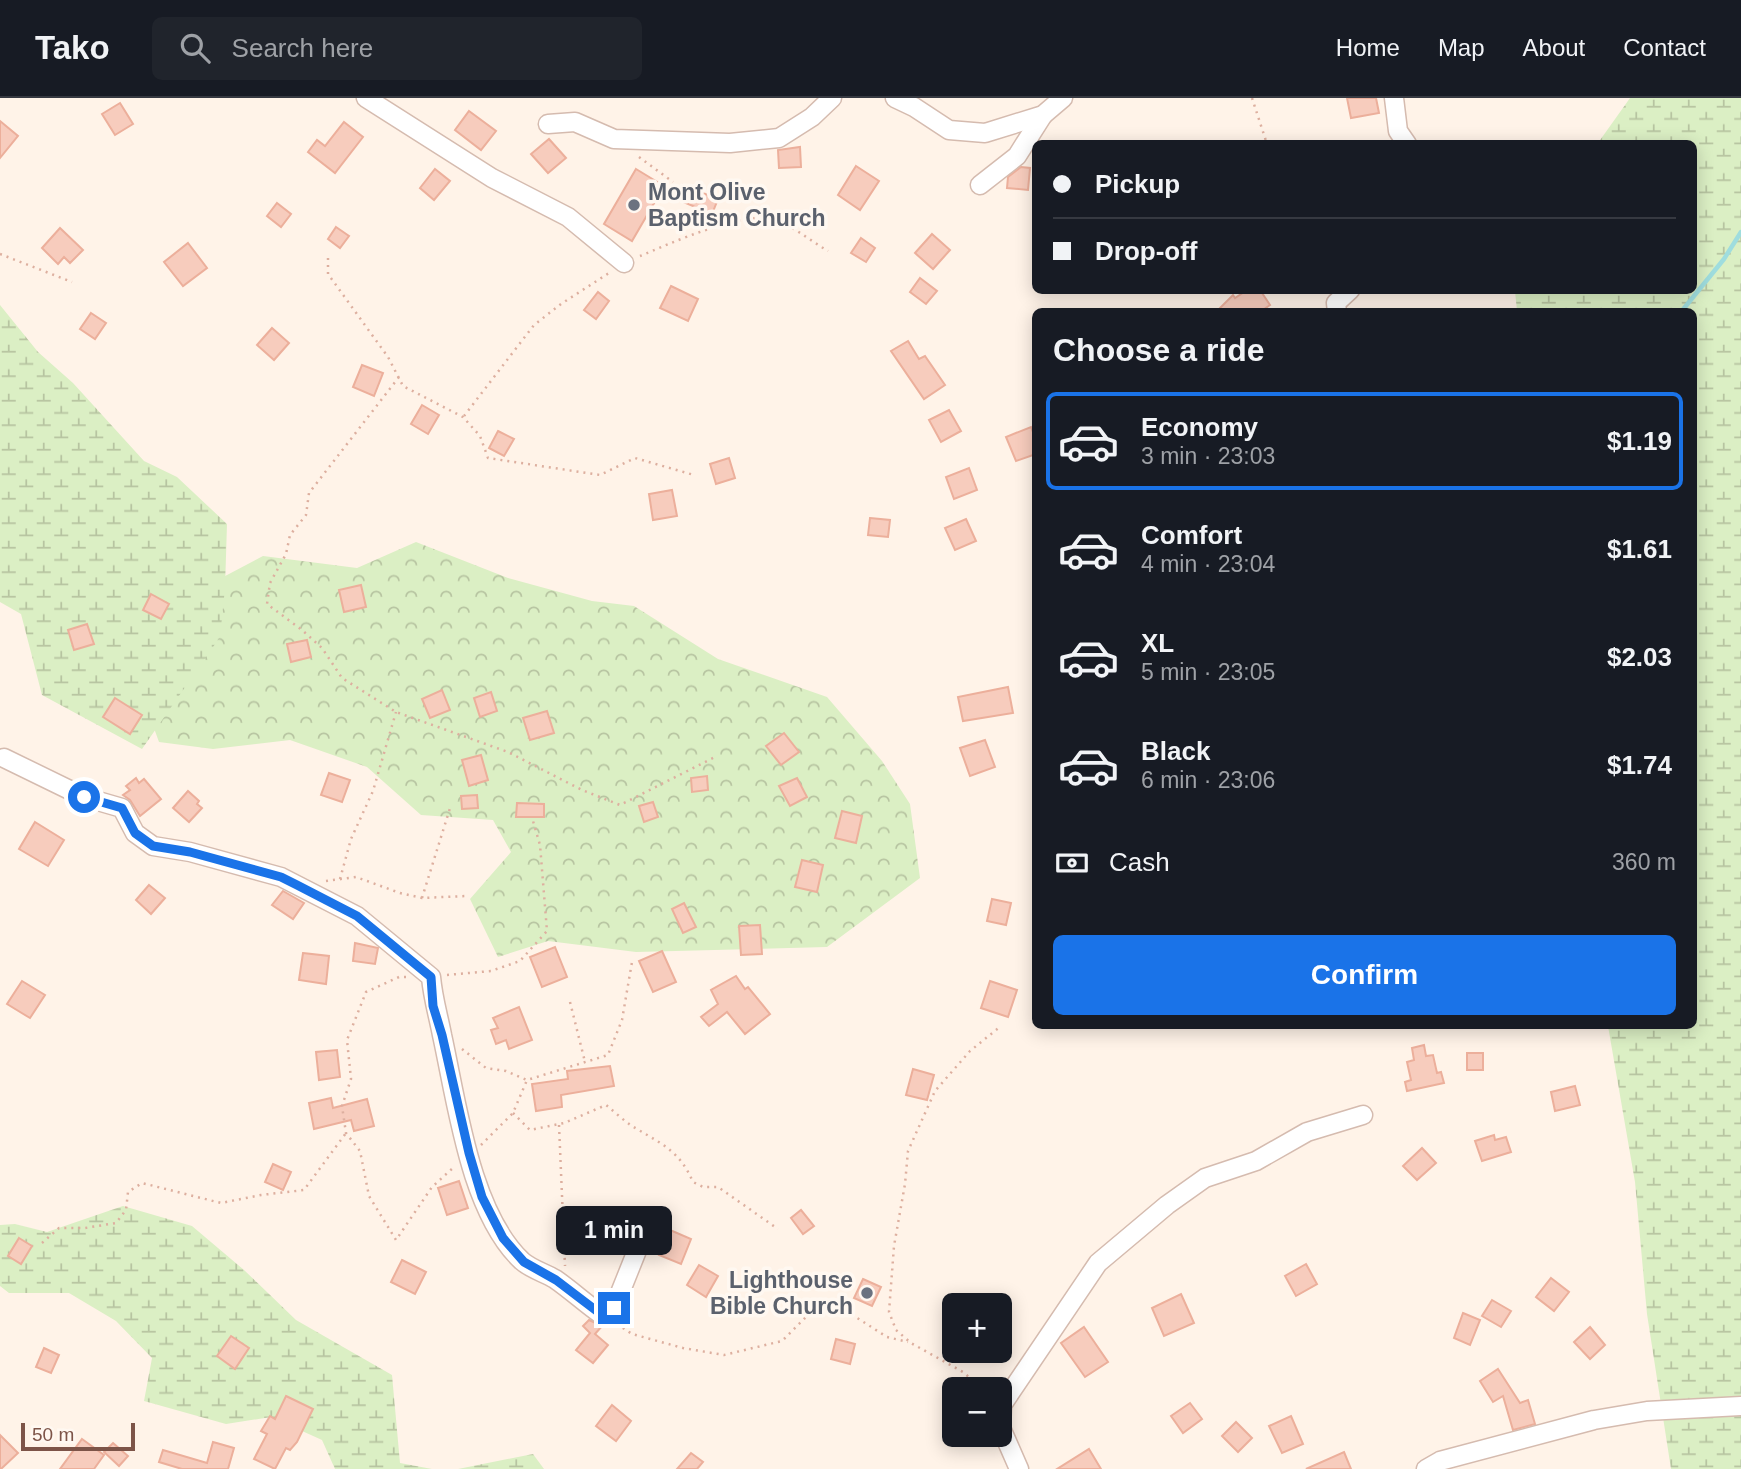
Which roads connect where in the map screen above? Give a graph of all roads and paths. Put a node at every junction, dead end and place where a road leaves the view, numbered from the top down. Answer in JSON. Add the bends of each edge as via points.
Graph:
{"nodes":[{"id":1,"x":366,"y":98,"type":"edge"},
{"id":2,"x":831,"y":98,"type":"edge"},
{"id":3,"x":895,"y":98,"type":"edge"},
{"id":4,"x":1063,"y":98,"type":"edge"},
{"id":5,"x":1252,"y":98,"type":"edge"},
{"id":6,"x":1394,"y":98,"type":"edge"},
{"id":7,"x":1044,"y":115,"type":"junction"},
{"id":8,"x":548,"y":124,"type":"dead end"},
{"id":9,"x":614,"y":139,"type":"junction"},
{"id":10,"x":1266,"y":140,"type":"edge"},
{"id":11,"x":1404,"y":140,"type":"edge"},
{"id":12,"x":673,"y":182,"type":"dead end"},
{"id":13,"x":980,"y":185,"type":"dead end"},
{"id":14,"x":828,"y":251,"type":"dead end"},
{"id":15,"x":0,"y":254,"type":"edge"},
{"id":16,"x":328,"y":258,"type":"dead end"},
{"id":17,"x":624,"y":263,"type":"junction"},
{"id":18,"x":72,"y":282,"type":"dead end"},
{"id":19,"x":1346,"y":294,"type":"edge"},
{"id":20,"x":1337,"y":308,"type":"edge"},
{"id":21,"x":399,"y":377,"type":"junction"},
{"id":22,"x":463,"y":417,"type":"junction"},
{"id":23,"x":694,"y":475,"type":"dead end"},
{"id":24,"x":396,"y":712,"type":"junction"},
{"id":25,"x":715,"y":757,"type":"dead end"},
{"id":26,"x":4,"y":758,"type":"dead end"},
{"id":27,"x":451,"y":805,"type":"dead end"},
{"id":28,"x":533,"y":821,"type":"dead end"},
{"id":29,"x":340,"y":879,"type":"junction"},
{"id":30,"x":297,"y":885,"type":"junction"},
{"id":31,"x":466,"y":896,"type":"dead end"},
{"id":32,"x":422,"y":898,"type":"junction"},
{"id":33,"x":632,"y":962,"type":"dead end"},
{"id":34,"x":431,"y":977,"type":"junction"},
{"id":35,"x":570,"y":1002,"type":"dead end"},
{"id":36,"x":1001,"y":1026,"type":"dead end"},
{"id":37,"x":442,"y":1035,"type":"junction"},
{"id":38,"x":585,"y":1062,"type":"junction"},
{"id":39,"x":527,"y":1080,"type":"junction"},
{"id":40,"x":513,"y":1113,"type":"junction"},
{"id":41,"x":1363,"y":1115,"type":"dead end"},
{"id":42,"x":559,"y":1125,"type":"junction"},
{"id":43,"x":346,"y":1133,"type":"junction"},
{"id":44,"x":469,"y":1153,"type":"junction"},
{"id":45,"x":778,"y":1228,"type":"dead end"},
{"id":46,"x":42,"y":1242,"type":"dead end"},
{"id":47,"x":638,"y":1248,"type":"dead end"},
{"id":48,"x":568,"y":1290,"type":"junction"},
{"id":49,"x":602,"y":1315,"type":"junction"},
{"id":50,"x":911,"y":1343,"type":"junction"},
{"id":51,"x":969,"y":1377,"type":"edge"},
{"id":52,"x":1741,"y":1406,"type":"edge"},
{"id":53,"x":1019,"y":1469,"type":"edge"},
{"id":54,"x":1426,"y":1469,"type":"edge"}],
"edges":[{"from":1,"to":17,"type":"street","via":[[492,178],[568,217]]},
{"from":2,"to":9,"type":"street","via":[[779,138],[730,143]]},
{"from":3,"to":7,"type":"street","via":[[949,130],[985,133]]},
{"from":4,"to":7,"type":"street"},
{"from":5,"to":10,"type":"path"},
{"from":6,"to":11,"type":"street","via":[[1398,131]]},
{"from":7,"to":13,"type":"street","via":[[1017,156]]},
{"from":8,"to":9,"type":"street","via":[[575,122]]},
{"from":9,"to":12,"type":"path"},
{"from":14,"to":17,"type":"path","via":[[774,219],[754,219],[716,226]]},
{"from":15,"to":18,"type":"path"},
{"from":16,"to":21,"type":"path","via":[[328,274]]},
{"from":17,"to":22,"type":"path","via":[[534,325]]},
{"from":19,"to":20,"type":"street"},
{"from":21,"to":22,"type":"path","via":[[403,386]]},
{"from":21,"to":24,"type":"path","via":[[309,493],[306,515],[290,535],[286,554],[270,583],[267,604],[322,648],[342,678]]},
{"from":22,"to":23,"type":"path","via":[[480,436],[488,458],[600,475],[635,458]]},
{"from":24,"to":25,"type":"path","via":[[508,752],[620,805]]},
{"from":24,"to":29,"type":"path"},
{"from":26,"to":30,"type":"street","via":[[84,797],[122,808],[135,833],[153,846],[190,852]]},
{"from":27,"to":32,"type":"path"},
{"from":28,"to":34,"type":"path","via":[[540,845],[547,932],[520,961],[491,971]]},
{"from":29,"to":30,"type":"path"},
{"from":29,"to":32,"type":"path","via":[[356,877]]},
{"from":30,"to":34,"type":"street","via":[[357,916]]},
{"from":31,"to":32,"type":"path"},
{"from":33,"to":38,"type":"path","via":[[622,1020],[608,1055]]},
{"from":34,"to":37,"type":"street"},
{"from":34,"to":43,"type":"path","via":[[399,977],[366,992],[347,1040],[351,1079],[342,1106]]},
{"from":35,"to":38,"type":"path"},
{"from":36,"to":50,"type":"path","via":[[971,1051],[936,1091],[908,1151],[889,1312],[896,1329]]},
{"from":37,"to":39,"type":"path","via":[[486,1068]]},
{"from":37,"to":44,"type":"street"},
{"from":38,"to":39,"type":"path"},
{"from":39,"to":40,"type":"path"},
{"from":40,"to":42,"type":"path","via":[[530,1130]]},
{"from":40,"to":44,"type":"path"},
{"from":41,"to":53,"type":"street","via":[[1307,1132],[1256,1161],[1205,1178],[1098,1263],[1002,1405],[1001,1428]]},
{"from":42,"to":45,"type":"path","via":[[606,1105],[657,1139],[686,1165],[693,1182],[718,1187]]},
{"from":42,"to":48,"type":"path"},
{"from":43,"to":44,"type":"path","via":[[360,1151],[369,1196],[396,1240],[432,1187]]},
{"from":43,"to":46,"type":"path","via":[[304,1190],[221,1203],[142,1183],[128,1192],[126,1210],[116,1223],[59,1228]]},
{"from":44,"to":48,"type":"street","via":[[482,1197],[503,1238],[524,1262]]},
{"from":47,"to":49,"type":"street","via":[[614,1308]]},
{"from":48,"to":49,"type":"street"},
{"from":49,"to":50,"type":"path","via":[[632,1334],[724,1355],[782,1342],[818,1305],[840,1307],[887,1337]]},
{"from":50,"to":51,"type":"path"},
{"from":52,"to":54,"type":"street","via":[[1647,1411],[1594,1420],[1440,1461]]}]}
